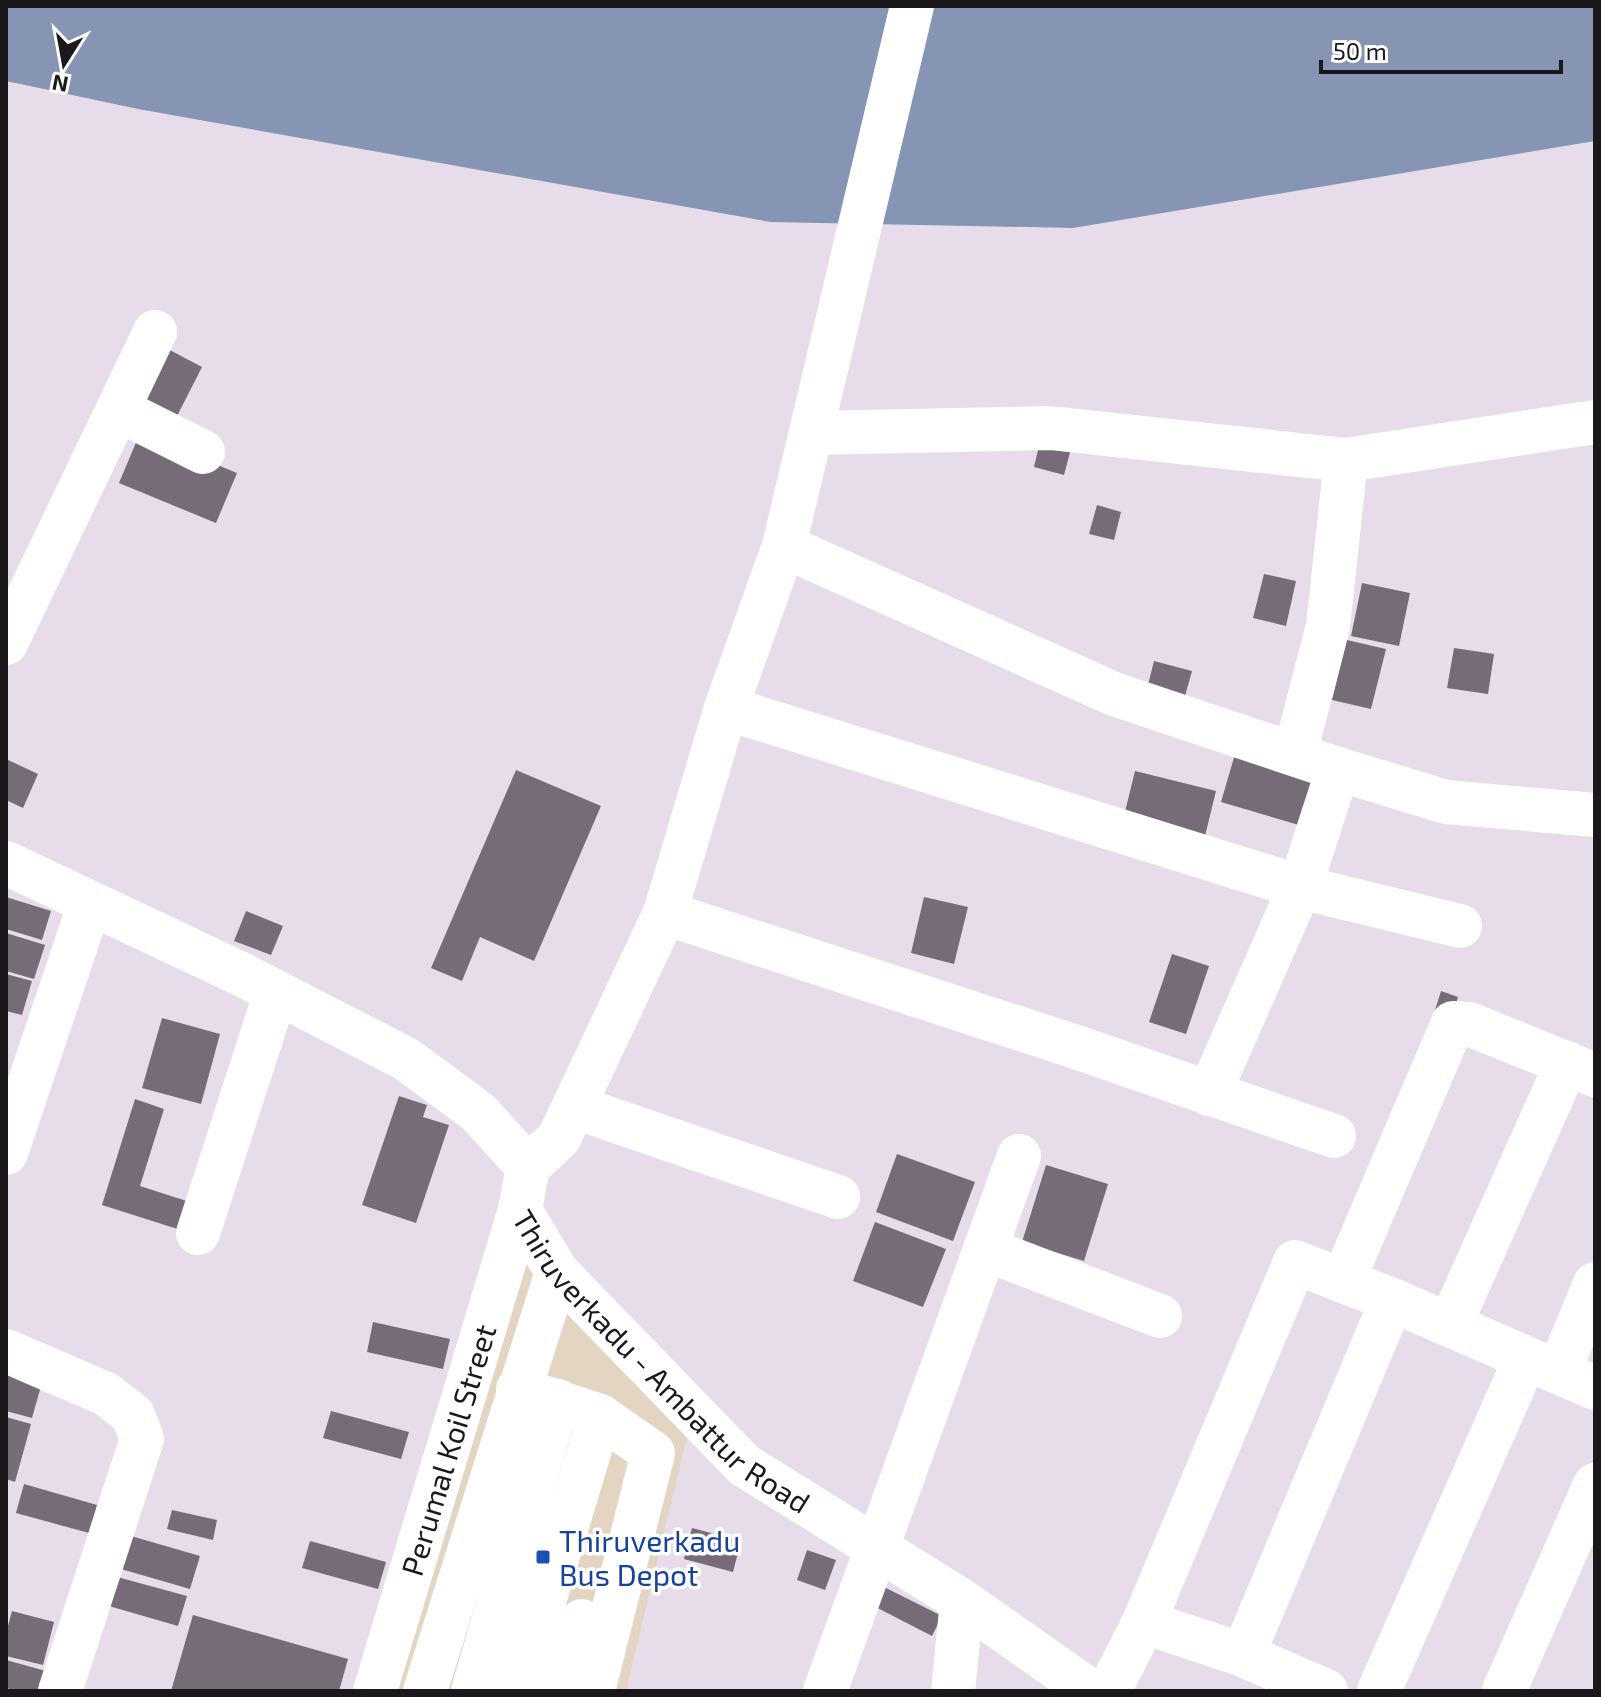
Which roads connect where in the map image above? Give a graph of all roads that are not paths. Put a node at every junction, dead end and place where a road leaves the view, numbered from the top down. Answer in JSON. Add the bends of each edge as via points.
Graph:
{"nodes":[{"id":1,"x":912,"y":6,"type":"edge"},
{"id":2,"x":155,"y":332,"type":"dead end"},
{"id":3,"x":119,"y":410,"type":"junction"},
{"id":4,"x":1595,"y":422,"type":"edge"},
{"id":5,"x":811,"y":433,"type":"junction"},
{"id":6,"x":203,"y":452,"type":"dead end"},
{"id":7,"x":1346,"y":460,"type":"junction"},
{"id":8,"x":784,"y":546,"type":"junction"},
{"id":9,"x":6,"y":643,"type":"edge"},
{"id":10,"x":726,"y":708,"type":"junction"},
{"id":11,"x":1295,"y":753,"type":"junction"},
{"id":12,"x":1338,"y":769,"type":"junction"},
{"id":13,"x":1595,"y":815,"type":"edge"},
{"id":14,"x":6,"y":863,"type":"edge"},
{"id":15,"x":1300,"y":887,"type":"junction"},
{"id":16,"x":90,"y":903,"type":"junction"},
{"id":17,"x":665,"y":913,"type":"junction"},
{"id":18,"x":1460,"y":926,"type":"dead end"},
{"id":19,"x":276,"y":992,"type":"junction"},
{"id":20,"x":1581,"y":1069,"type":"edge"},
{"id":21,"x":1209,"y":1094,"type":"junction"},
{"id":22,"x":575,"y":1107,"type":"junction"},
{"id":23,"x":1334,"y":1136,"type":"dead end"},
{"id":24,"x":6,"y":1153,"type":"edge"},
{"id":25,"x":1019,"y":1156,"type":"dead end"},
{"id":26,"x":528,"y":1167,"type":"junction"},
{"id":27,"x":838,"y":1197,"type":"dead end"},
{"id":28,"x":520,"y":1210,"type":"junction"},
{"id":29,"x":198,"y":1233,"type":"dead end"},
{"id":30,"x":985,"y":1249,"type":"junction"},
{"id":31,"x":557,"y":1272,"type":"junction"},
{"id":32,"x":1343,"y":1281,"type":"junction"},
{"id":33,"x":1595,"y":1284,"type":"edge"},
{"id":34,"x":1392,"y":1300,"type":"junction"},
{"id":35,"x":1160,"y":1316,"type":"dead end"},
{"id":36,"x":1450,"y":1325,"type":"junction"},
{"id":37,"x":6,"y":1351,"type":"edge"},
{"id":38,"x":1560,"y":1373,"type":"edge"},
{"id":39,"x":538,"y":1395,"type":"junction"},
{"id":40,"x":680,"y":1401,"type":"junction"},
{"id":41,"x":628,"y":1435,"type":"junction"},
{"id":42,"x":1595,"y":1485,"type":"edge"},
{"id":43,"x":876,"y":1550,"type":"junction"},
{"id":44,"x":962,"y":1601,"type":"junction"},
{"id":45,"x":1144,"y":1622,"type":"junction"},
{"id":46,"x":1243,"y":1655,"type":"junction"},
{"id":47,"x":60,"y":1691,"type":"edge"},
{"id":48,"x":375,"y":1691,"type":"edge"},
{"id":49,"x":425,"y":1691,"type":"edge"},
{"id":50,"x":473,"y":1691,"type":"edge"},
{"id":51,"x":517,"y":1691,"type":"edge"},
{"id":52,"x":560,"y":1691,"type":"edge"},
{"id":53,"x":593,"y":1691,"type":"edge"},
{"id":54,"x":825,"y":1691,"type":"edge"},
{"id":55,"x":953,"y":1691,"type":"edge"},
{"id":56,"x":1090,"y":1691,"type":"edge"},
{"id":57,"x":1109,"y":1691,"type":"edge"},
{"id":58,"x":1326,"y":1691,"type":"edge"},
{"id":59,"x":1379,"y":1691,"type":"edge"},
{"id":60,"x":1504,"y":1691,"type":"edge"}],
"edges":[{"from":1,"to":5,"type":"street"},
{"from":2,"to":3,"type":"street"},
{"from":3,"to":6,"type":"street"},
{"from":3,"to":9,"type":"street"},
{"from":4,"to":7,"type":"street"},
{"from":5,"to":7,"type":"street","via":[[1050,428]]},
{"from":5,"to":8,"type":"street"},
{"from":7,"to":11,"type":"street","via":[[1328,626]]},
{"from":8,"to":10,"type":"street"},
{"from":8,"to":11,"type":"street","via":[[1114,694]]},
{"from":10,"to":15,"type":"street"},
{"from":10,"to":17,"type":"street"},
{"from":11,"to":12,"type":"street"},
{"from":12,"to":13,"type":"street","via":[[1446,802]]},
{"from":12,"to":15,"type":"street"},
{"from":14,"to":16,"type":"street","name":"Thiruverkadu - Ambattur Road"},
{"from":15,"to":18,"type":"street"},
{"from":15,"to":21,"type":"street"},
{"from":16,"to":19,"type":"street","name":"Thiruverkadu - Ambattur Road"},
{"from":16,"to":24,"type":"street"},
{"from":17,"to":21,"type":"street"},
{"from":17,"to":22,"type":"street"},
{"from":19,"to":26,"type":"street","name":"Thiruverkadu - Ambattur Road","via":[[406,1059],[478,1112]]},
{"from":19,"to":29,"type":"street"},
{"from":20,"to":32,"type":"street","via":[[1469,1024],[1453,1023]]},
{"from":20,"to":36,"type":"street"},
{"from":21,"to":23,"type":"street"},
{"from":22,"to":26,"type":"street","via":[[559,1138]]},
{"from":22,"to":27,"type":"street"},
{"from":25,"to":30,"type":"street"},
{"from":26,"to":28,"type":"street","name":"Thiruverkadu - Ambattur Road"},
{"from":28,"to":31,"type":"street","name":"Thiruverkadu - Ambattur Road"},
{"from":28,"to":48,"type":"street","name":"Perumal Koil Street"},
{"from":30,"to":35,"type":"street"},
{"from":30,"to":43,"type":"street"},
{"from":31,"to":39,"type":"street"},
{"from":31,"to":40,"type":"street","name":"Thiruverkadu - Ambattur Road"},
{"from":32,"to":34,"type":"street"},
{"from":32,"to":45,"type":"street","via":[[1295,1262]]},
{"from":33,"to":38,"type":"street"},
{"from":34,"to":36,"type":"street"},
{"from":34,"to":46,"type":"street"},
{"from":36,"to":38,"type":"street"},
{"from":37,"to":47,"type":"street","via":[[106,1394],[133,1415],[142,1439]]},
{"from":38,"to":59,"type":"street"},
{"from":39,"to":41,"type":"street"},
{"from":39,"to":49,"type":"street"},
{"from":39,"to":50,"type":"street"},
{"from":40,"to":41,"type":"street"},
{"from":40,"to":43,"type":"street","name":"Thiruverkadu - Ambattur Road","via":[[744,1465]]},
{"from":41,"to":51,"type":"street"},
{"from":41,"to":52,"type":"street","via":[[593,1586]]},
{"from":41,"to":53,"type":"street"},
{"from":42,"to":60,"type":"street"},
{"from":43,"to":44,"type":"street","name":"Thiruverkadu - Ambattur Road"},
{"from":43,"to":54,"type":"street"},
{"from":44,"to":55,"type":"street"},
{"from":44,"to":56,"type":"street","name":"Thiruverkadu - Ambattur Road"},
{"from":45,"to":46,"type":"street"},
{"from":45,"to":57,"type":"street"},
{"from":46,"to":58,"type":"street"}]}
